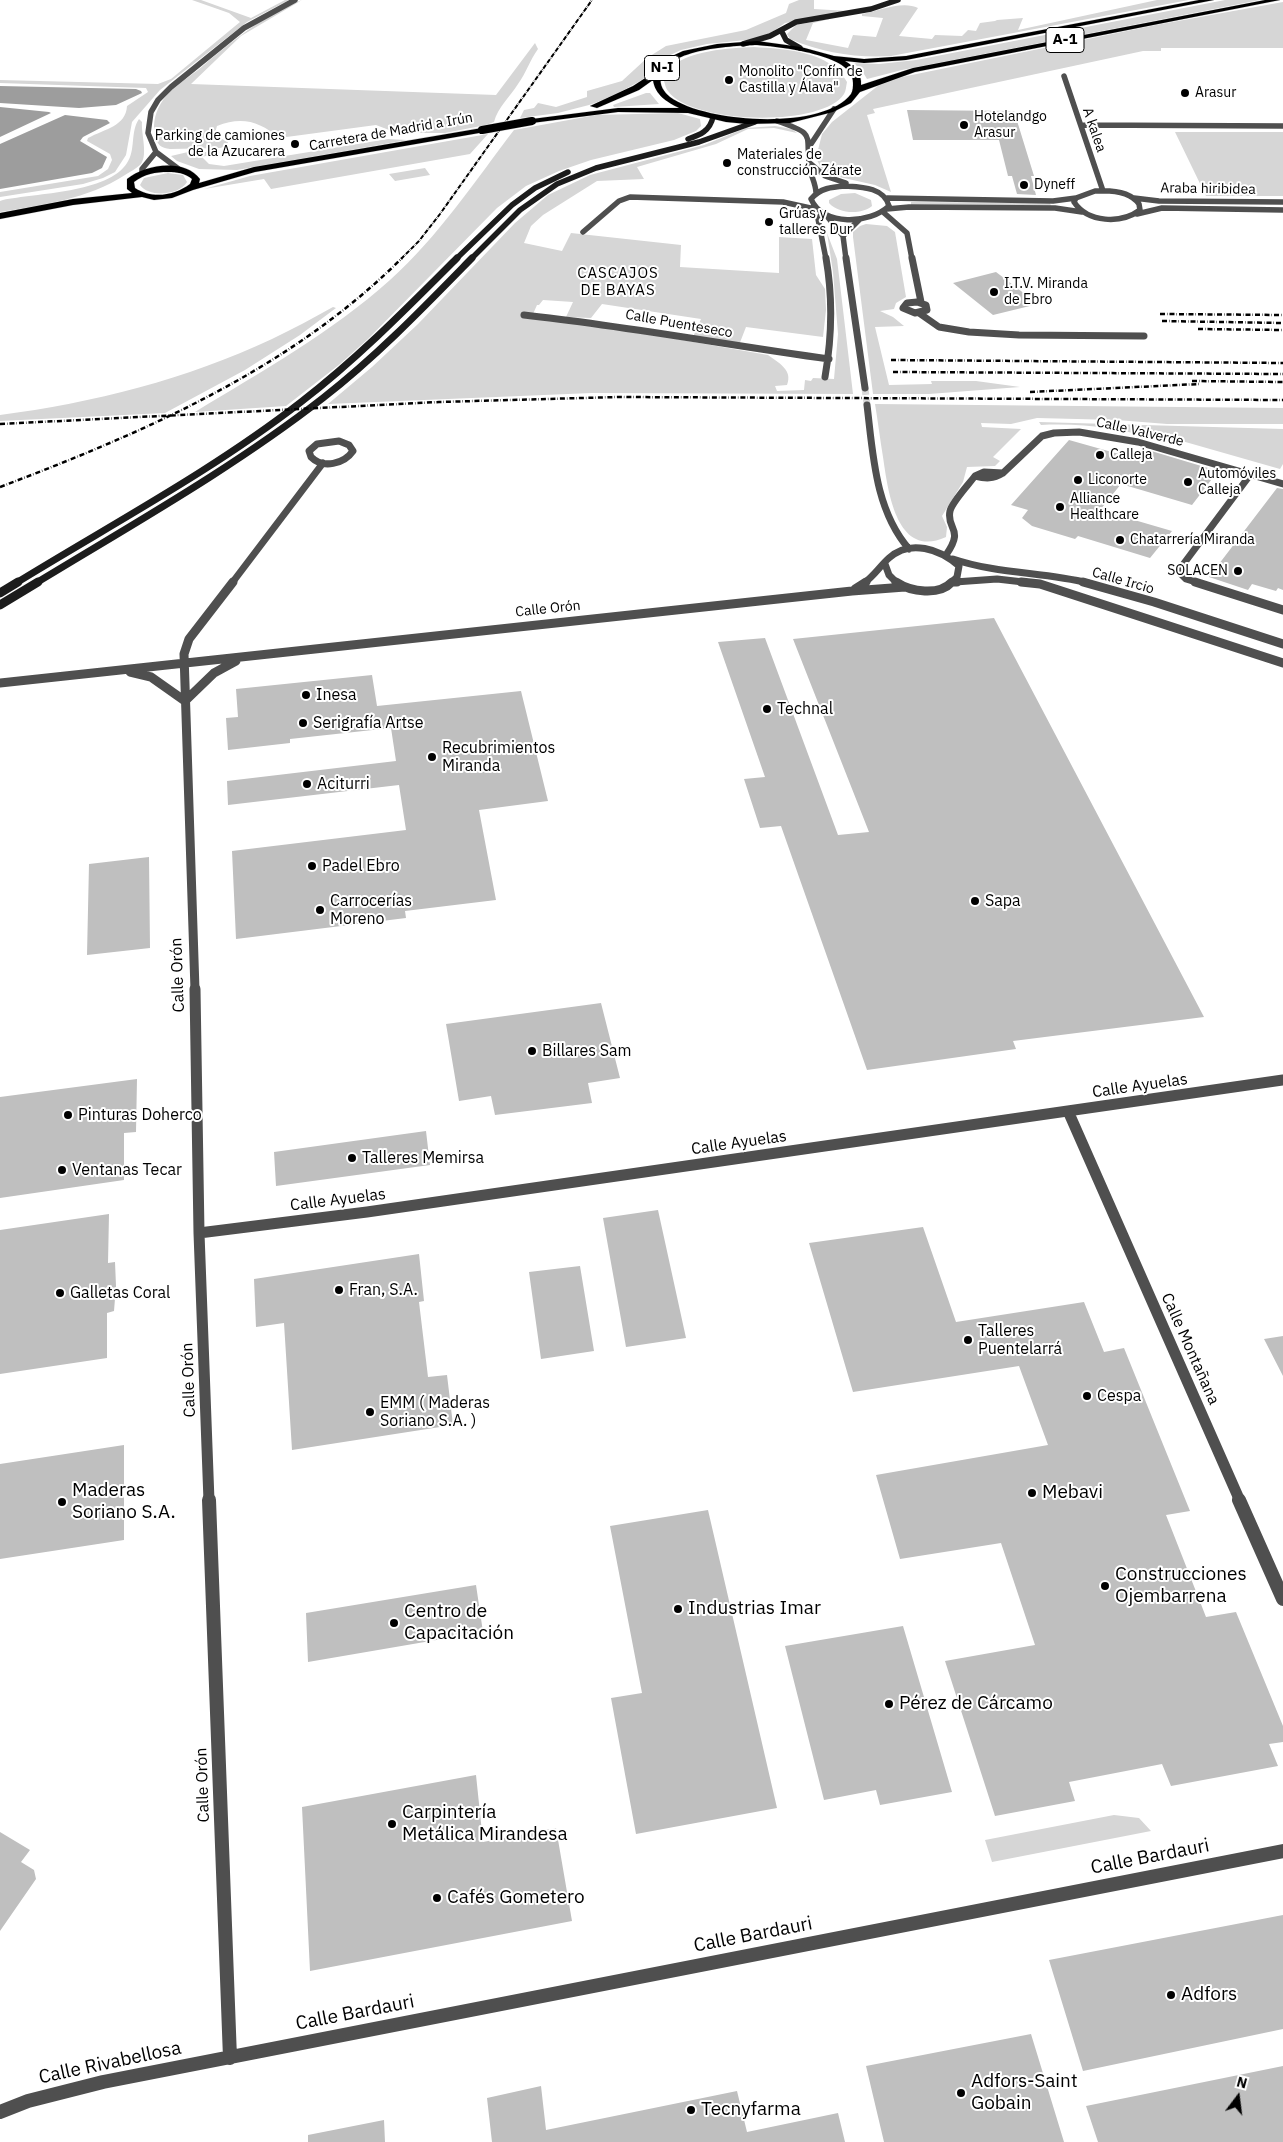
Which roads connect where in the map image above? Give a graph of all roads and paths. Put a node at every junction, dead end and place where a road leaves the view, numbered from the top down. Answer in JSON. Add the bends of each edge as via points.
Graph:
{"nodes":[{"id":1,"x":295,"y":0,"type":"edge"},
{"id":2,"x":898,"y":0,"type":"edge"},
{"id":3,"x":1210,"y":0,"type":"edge"},
{"id":4,"x":1276,"y":0,"type":"edge"},
{"id":5,"x":782,"y":30,"type":"junction"},
{"id":6,"x":743,"y":44,"type":"junction"},
{"id":7,"x":800,"y":48,"type":"junction"},
{"id":8,"x":832,"y":58,"type":"junction"},
{"id":9,"x":658,"y":73,"type":"junction"},
{"id":10,"x":1064,"y":76,"type":"dead end"},
{"id":11,"x":856,"y":90,"type":"junction"},
{"id":12,"x":834,"y":109,"type":"junction"},
{"id":13,"x":695,"y":112,"type":"junction"},
{"id":14,"x":562,"y":116,"type":"junction"},
{"id":15,"x":713,"y":117,"type":"junction"},
{"id":16,"x":777,"y":121,"type":"junction"},
{"id":17,"x":755,"y":122,"type":"junction"},
{"id":18,"x":1081,"y":125,"type":"junction"},
{"id":19,"x":1283,"y":126,"type":"edge"},
{"id":20,"x":811,"y":144,"type":"junction"},
{"id":21,"x":156,"y":152,"type":"junction"},
{"id":22,"x":811,"y":164,"type":"junction"},
{"id":23,"x":254,"y":170,"type":"junction"},
{"id":24,"x":184,"y":171,"type":"junction"},
{"id":25,"x":139,"y":174,"type":"junction"},
{"id":26,"x":122,"y":183,"type":"dead end"},
{"id":27,"x":857,"y":186,"type":"junction"},
{"id":28,"x":191,"y":188,"type":"junction"},
{"id":29,"x":108,"y":189,"type":"dead end"},
{"id":30,"x":1103,"y":191,"type":"junction"},
{"id":31,"x":815,"y":194,"type":"junction"},
{"id":32,"x":142,"y":195,"type":"junction"},
{"id":33,"x":807,"y":197,"type":"dead end"},
{"id":34,"x":887,"y":198,"type":"junction"},
{"id":35,"x":1076,"y":198,"type":"junction"},
{"id":36,"x":1133,"y":198,"type":"junction"},
{"id":37,"x":800,"y":199,"type":"dead end"},
{"id":38,"x":73,"y":202,"type":"junction"},
{"id":39,"x":783,"y":202,"type":"junction"},
{"id":40,"x":1283,"y":202,"type":"edge"},
{"id":41,"x":815,"y":209,"type":"junction"},
{"id":42,"x":1283,"y":210,"type":"edge"},
{"id":43,"x":885,"y":211,"type":"junction"},
{"id":44,"x":1082,"y":212,"type":"junction"},
{"id":45,"x":824,"y":214,"type":"junction"},
{"id":46,"x":1137,"y":214,"type":"junction"},
{"id":47,"x":0,"y":216,"type":"edge"},
{"id":48,"x":862,"y":219,"type":"junction"},
{"id":49,"x":894,"y":221,"type":"junction"},
{"id":50,"x":583,"y":232,"type":"dead end"},
{"id":51,"x":843,"y":236,"type":"junction"},
{"id":52,"x":920,"y":299,"type":"junction"},
{"id":53,"x":922,"y":314,"type":"junction"},
{"id":54,"x":524,"y":315,"type":"dead end"},
{"id":55,"x":1144,"y":336,"type":"dead end"},
{"id":56,"x":829,"y":358,"type":"junction"},
{"id":57,"x":825,"y":377,"type":"dead end"},
{"id":58,"x":865,"y":388,"type":"tunnel mouth"},
{"id":59,"x":867,"y":406,"type":"tunnel mouth"},
{"id":60,"x":323,"y":463,"type":"junction"},
{"id":61,"x":1250,"y":475,"type":"junction"},
{"id":62,"x":1283,"y":484,"type":"edge"},
{"id":63,"x":909,"y":549,"type":"junction"},
{"id":64,"x":950,"y":557,"type":"junction"},
{"id":65,"x":885,"y":564,"type":"junction"},
{"id":66,"x":955,"y":582,"type":"junction"},
{"id":67,"x":905,"y":588,"type":"junction"},
{"id":68,"x":852,"y":591,"type":"junction"},
{"id":69,"x":0,"y":593,"type":"edge"},
{"id":70,"x":0,"y":605,"type":"edge"},
{"id":71,"x":1283,"y":610,"type":"edge"},
{"id":72,"x":1283,"y":644,"type":"edge"},
{"id":73,"x":1256,"y":654,"type":"junction"},
{"id":74,"x":246,"y":656,"type":"junction"},
{"id":75,"x":1283,"y":658,"type":"edge"},
{"id":76,"x":183,"y":663,"type":"junction"},
{"id":77,"x":1283,"y":663,"type":"edge"},
{"id":78,"x":122,"y":670,"type":"junction"},
{"id":79,"x":0,"y":683,"type":"edge"},
{"id":80,"x":185,"y":702,"type":"junction"},
{"id":81,"x":1283,"y":1080,"type":"edge"},
{"id":82,"x":1068,"y":1111,"type":"junction"},
{"id":83,"x":199,"y":1233,"type":"junction"},
{"id":84,"x":1283,"y":1599,"type":"edge"},
{"id":85,"x":1283,"y":1851,"type":"edge"},
{"id":86,"x":230,"y":2058,"type":"junction"},
{"id":87,"x":0,"y":2112,"type":"edge"}],
"edges":[{"from":1,"to":21,"type":"street","via":[[244,28],[158,100],[151,112],[148,133]]},
{"from":2,"to":5,"type":"street","via":[[871,9],[803,20]]},
{"from":3,"to":8,"type":"highway","number":"A-1","via":[[906,58]]},
{"from":4,"to":11,"type":"highway","number":"A-1","via":[[913,70]]},
{"from":5,"to":6,"type":"street"},
{"from":5,"to":7,"type":"street","via":[[786,40]]},
{"from":6,"to":7,"type":"highway","number":"N-I"},
{"from":6,"to":9,"type":"highway","number":"N-I","via":[[695,51],[672,60]]},
{"from":7,"to":8,"type":"highway","number":"N-I"},
{"from":8,"to":11,"type":"highway","number":"N-I","via":[[856,76]]},
{"from":9,"to":13,"type":"highway","number":"N-I","via":[[656,80],[662,94]]},
{"from":9,"to":14,"type":"highway","number":"N-I","via":[[613,100]]},
{"from":10,"to":18,"type":"street","name":"A kalea"},
{"from":11,"to":12,"type":"highway","number":"N-I","via":[[852,97]]},
{"from":12,"to":16,"type":"highway","number":"N-I","via":[[799,119]]},
{"from":12,"to":20,"type":"street"},
{"from":13,"to":14,"type":"highway","number":"N-I","via":[[644,109]]},
{"from":13,"to":15,"type":"highway","number":"N-I"},
{"from":14,"to":23,"type":"highway","name":"Carretera de Madrid a Irún","number":"N-I","bridge":true},
{"from":15,"to":17,"type":"highway","number":"N-I"},
{"from":15,"to":69,"type":"street","via":[[710,128],[696,137],[571,171],[523,196],[377,338],[301,402],[196,473]]},
{"from":16,"to":17,"type":"highway","number":"N-I"},
{"from":16,"to":20,"type":"street","via":[[805,131]]},
{"from":17,"to":70,"type":"street","via":[[700,142],[587,171],[539,195],[513,216],[379,351],[321,399],[232,461]]},
{"from":18,"to":19,"type":"street"},
{"from":18,"to":30,"type":"street","name":"A kalea"},
{"from":20,"to":22,"type":"street"},
{"from":21,"to":24,"type":"street"},
{"from":21,"to":25,"type":"street"},
{"from":22,"to":27,"type":"street","via":[[825,176]]},
{"from":22,"to":31,"type":"street"},
{"from":23,"to":24,"type":"highway","number":"N-I"},
{"from":23,"to":28,"type":"highway","number":"N-I"},
{"from":24,"to":25,"type":"highway","via":[[161,169]]},
{"from":24,"to":28,"type":"highway","via":[[196,179]]},
{"from":25,"to":26,"type":"highway"},
{"from":25,"to":32,"type":"highway","via":[[129,186]]},
{"from":27,"to":31,"type":"street","via":[[834,186]]},
{"from":27,"to":34,"type":"street","via":[[875,190]]},
{"from":28,"to":32,"type":"highway","via":[[159,197]]},
{"from":29,"to":38,"type":"highway"},
{"from":30,"to":35,"type":"street","via":[[1087,192]]},
{"from":30,"to":36,"type":"street","name":"Araba hiribidea"},
{"from":31,"to":33,"type":"street"},
{"from":31,"to":41,"type":"street","via":[[811,199]]},
{"from":32,"to":38,"type":"highway"},
{"from":34,"to":35,"type":"street"},
{"from":34,"to":43,"type":"street","via":[[889,206]]},
{"from":35,"to":44,"type":"street","via":[[1076,207]]},
{"from":36,"to":40,"type":"street","name":"Araba hiribidea"},
{"from":36,"to":46,"type":"street","via":[[1141,206]]},
{"from":37,"to":39,"type":"street"},
{"from":38,"to":47,"type":"highway"},
{"from":39,"to":41,"type":"street"},
{"from":39,"to":50,"type":"street","via":[[630,197],[619,201]]},
{"from":41,"to":45,"type":"street"},
{"from":42,"to":46,"type":"street","name":"Araba hiribidea","via":[[1162,208]]},
{"from":43,"to":44,"type":"street","name":"Araba hiribidea","via":[[909,207],[1055,208]]},
{"from":43,"to":48,"type":"street","name":"Araba hiribidea"},
{"from":43,"to":49,"type":"street"},
{"from":44,"to":46,"type":"street","name":"Araba hiribidea","via":[[1115,219]]},
{"from":45,"to":48,"type":"street"},
{"from":45,"to":51,"type":"street"},
{"from":45,"to":56,"type":"street","via":[[818,219],[833,312]]},
{"from":48,"to":49,"type":"street"},
{"from":48,"to":51,"type":"street","via":[[851,225]]},
{"from":49,"to":52,"type":"street","via":[[907,233]]},
{"from":51,"to":58,"type":"street"},
{"from":52,"to":53,"type":"street","via":[[928,306]]},
{"from":52,"to":53,"type":"street","via":[[905,304],[905,310]]},
{"from":53,"to":55,"type":"street","via":[[939,327],[969,332]]},
{"from":54,"to":56,"type":"street","name":"Calle Puenteseco","via":[[600,323],[754,350]]},
{"from":56,"to":57,"type":"street"},
{"from":59,"to":63,"type":"street","via":[[879,491],[896,533]]},
{"from":60,"to":60,"type":"street","via":[[336,463],[348,458],[352,448],[339,441],[317,444],[309,455]]},
{"from":60,"to":76,"type":"street","name":"Calle Orón","via":[[189,639]]},
{"from":61,"to":62,"type":"street","name":"Calle Valverde"},
{"from":61,"to":64,"type":"street","name":"Calle Valverde","via":[[1126,439],[1085,432],[1053,432],[1039,438],[1004,473],[984,472],[975,476],[950,509],[956,534]]},
{"from":61,"to":71,"type":"street","via":[[1180,573],[1186,579]]},
{"from":63,"to":64,"type":"street","via":[[929,549]]},
{"from":63,"to":65,"type":"street","via":[[889,557]]},
{"from":64,"to":66,"type":"street","via":[[959,566],[960,575]]},
{"from":64,"to":72,"type":"street","name":"Calle Ircio","via":[[977,567],[1095,585]]},
{"from":65,"to":67,"type":"street","via":[[885,572],[892,581]]},
{"from":65,"to":68,"type":"street","name":"Calle Orón","via":[[873,578]]},
{"from":66,"to":67,"type":"street","via":[[946,588],[933,590]]},
{"from":66,"to":73,"type":"street","name":"Calle Ircio","via":[[997,579],[1040,584]]},
{"from":67,"to":68,"type":"street","name":"Calle Orón"},
{"from":68,"to":74,"type":"street","name":"Calle Orón"},
{"from":73,"to":75,"type":"street"},
{"from":73,"to":77,"type":"street","name":"Calle Ircio"},
{"from":74,"to":76,"type":"street","name":"Calle Orón"},
{"from":74,"to":80,"type":"street","name":"Calle Orón","via":[[216,670]]},
{"from":76,"to":78,"type":"street","name":"Calle Orón"},
{"from":76,"to":80,"type":"street","name":"Calle Orón"},
{"from":78,"to":79,"type":"street","name":"Calle Orón"},
{"from":78,"to":80,"type":"street","name":"Calle Orón","via":[[151,677]]},
{"from":80,"to":83,"type":"street","name":"Calle Orón","via":[[197,1043]]},
{"from":81,"to":82,"type":"street","name":"Calle Ayuelas"},
{"from":82,"to":83,"type":"street","name":"Calle Ayuelas","via":[[367,1212]]},
{"from":82,"to":84,"type":"street","name":"Calle Montañana"},
{"from":83,"to":86,"type":"street","name":"Calle Orón"},
{"from":85,"to":86,"type":"street","name":"Calle Bardauri"},
{"from":86,"to":87,"type":"street","name":"Calle Rivabellosa","via":[[104,2082],[28,2101]]}]}
